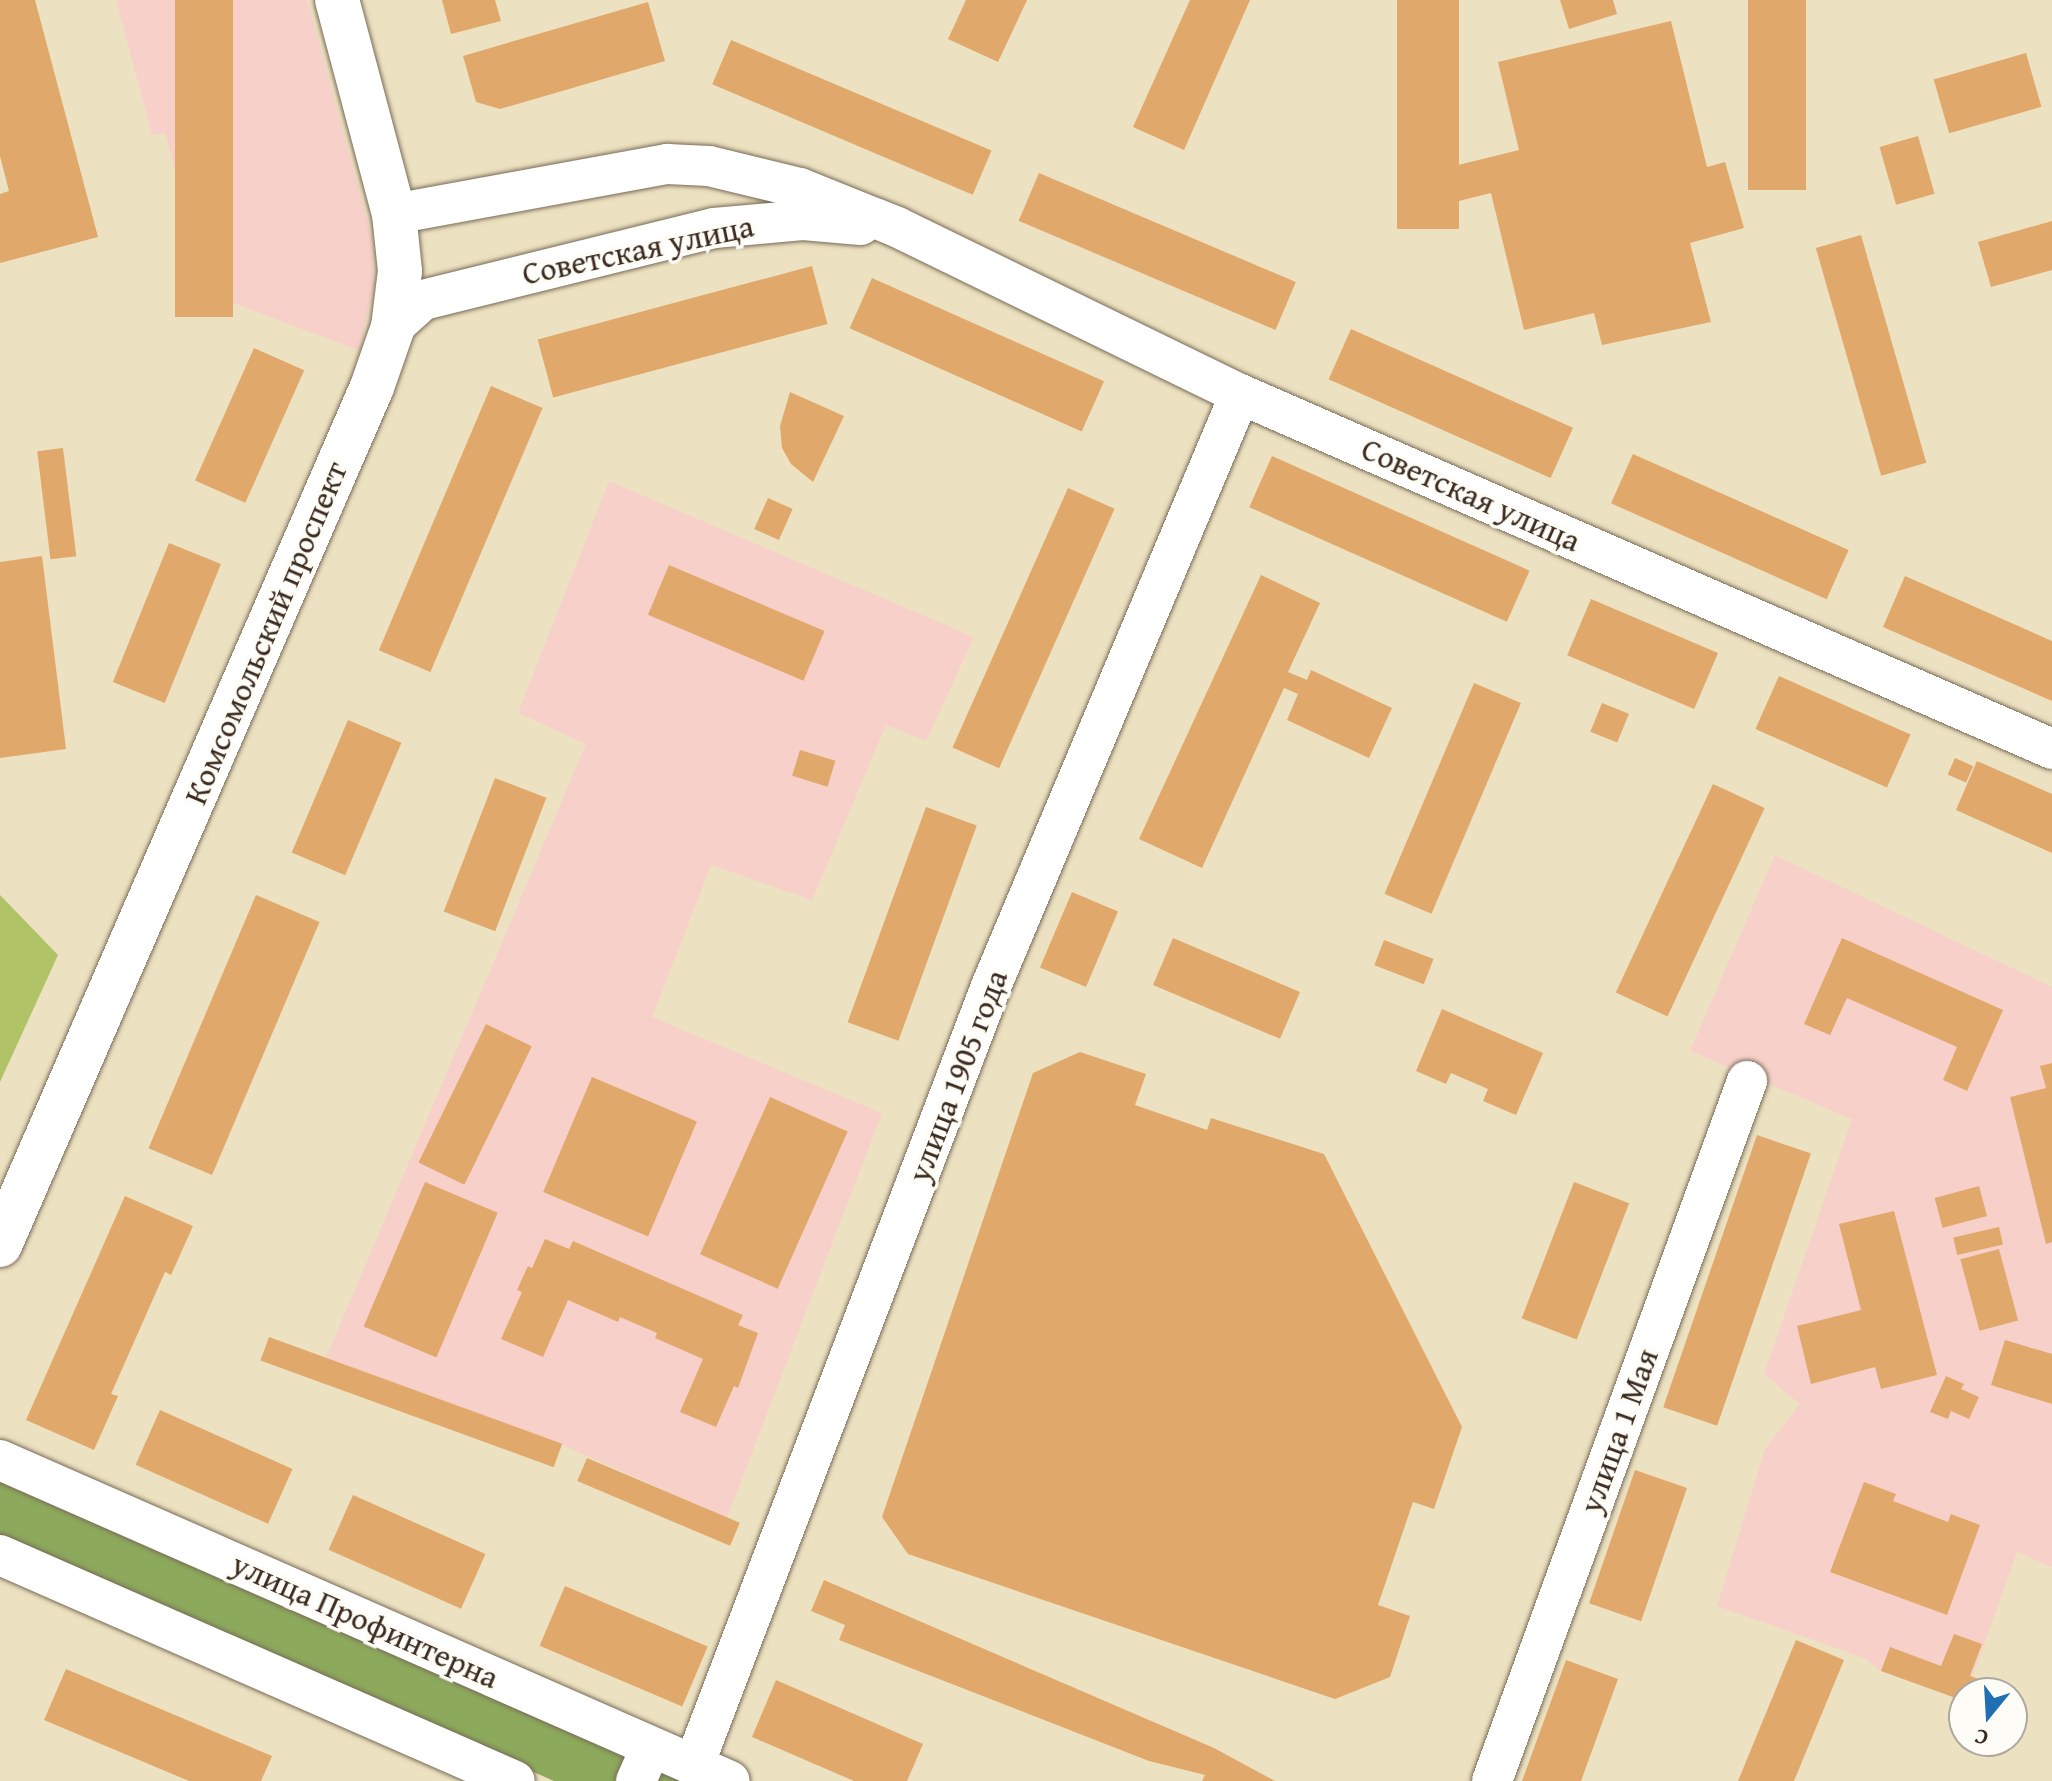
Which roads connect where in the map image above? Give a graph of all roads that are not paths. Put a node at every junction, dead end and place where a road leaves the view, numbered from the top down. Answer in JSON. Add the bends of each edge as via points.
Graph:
{"nodes":[{"id":1,"x":337,"y":0,"type":"edge"},
{"id":2,"x":394,"y":214,"type":"junction"},
{"id":3,"x":897,"y":227,"type":"junction"},
{"id":4,"x":393,"y":327,"type":"junction"},
{"id":5,"x":1240,"y":394,"type":"junction"},
{"id":6,"x":2052,"y":749,"type":"edge"},
{"id":7,"x":1747,"y":1081,"type":"dead end"},
{"id":8,"x":0,"y":1245,"type":"edge"},
{"id":9,"x":0,"y":1460,"type":"edge"},
{"id":10,"x":0,"y":1555,"type":"edge"},
{"id":11,"x":644,"y":1764,"type":"edge"},
{"id":12,"x":712,"y":1773,"type":"edge"},
{"id":13,"x":515,"y":1781,"type":"edge"},
{"id":14,"x":1492,"y":1781,"type":"edge"}],
"edges":[{"from":1,"to":2,"type":"main road","name":"Комсомольский проспект"},
{"from":2,"to":3,"type":"street","name":"Советская улица","via":[[667,164],[709,166],[800,188]]},
{"from":2,"to":4,"type":"main road","name":"Комсомольский проспект","via":[[400,271]]},
{"from":3,"to":4,"type":"street","name":"Советская улица","via":[[803,220],[714,228],[423,300]]},
{"from":3,"to":5,"type":"street","name":"Советская улица"},
{"from":4,"to":8,"type":"main road","name":"Комсомольский проспект","via":[[367,401]]},
{"from":5,"to":6,"type":"street","name":"Советская улица"},
{"from":5,"to":12,"type":"street","name":"улица 1905 года","via":[[992,984],[768,1579]]},
{"from":7,"to":14,"type":"street","name":"улица 1 Мая"},
{"from":9,"to":11,"type":"street","name":"улица Профинтерна"},
{"from":10,"to":13,"type":"street"},
{"from":11,"to":12,"type":"street","name":"улица Профинтерна"}]}
